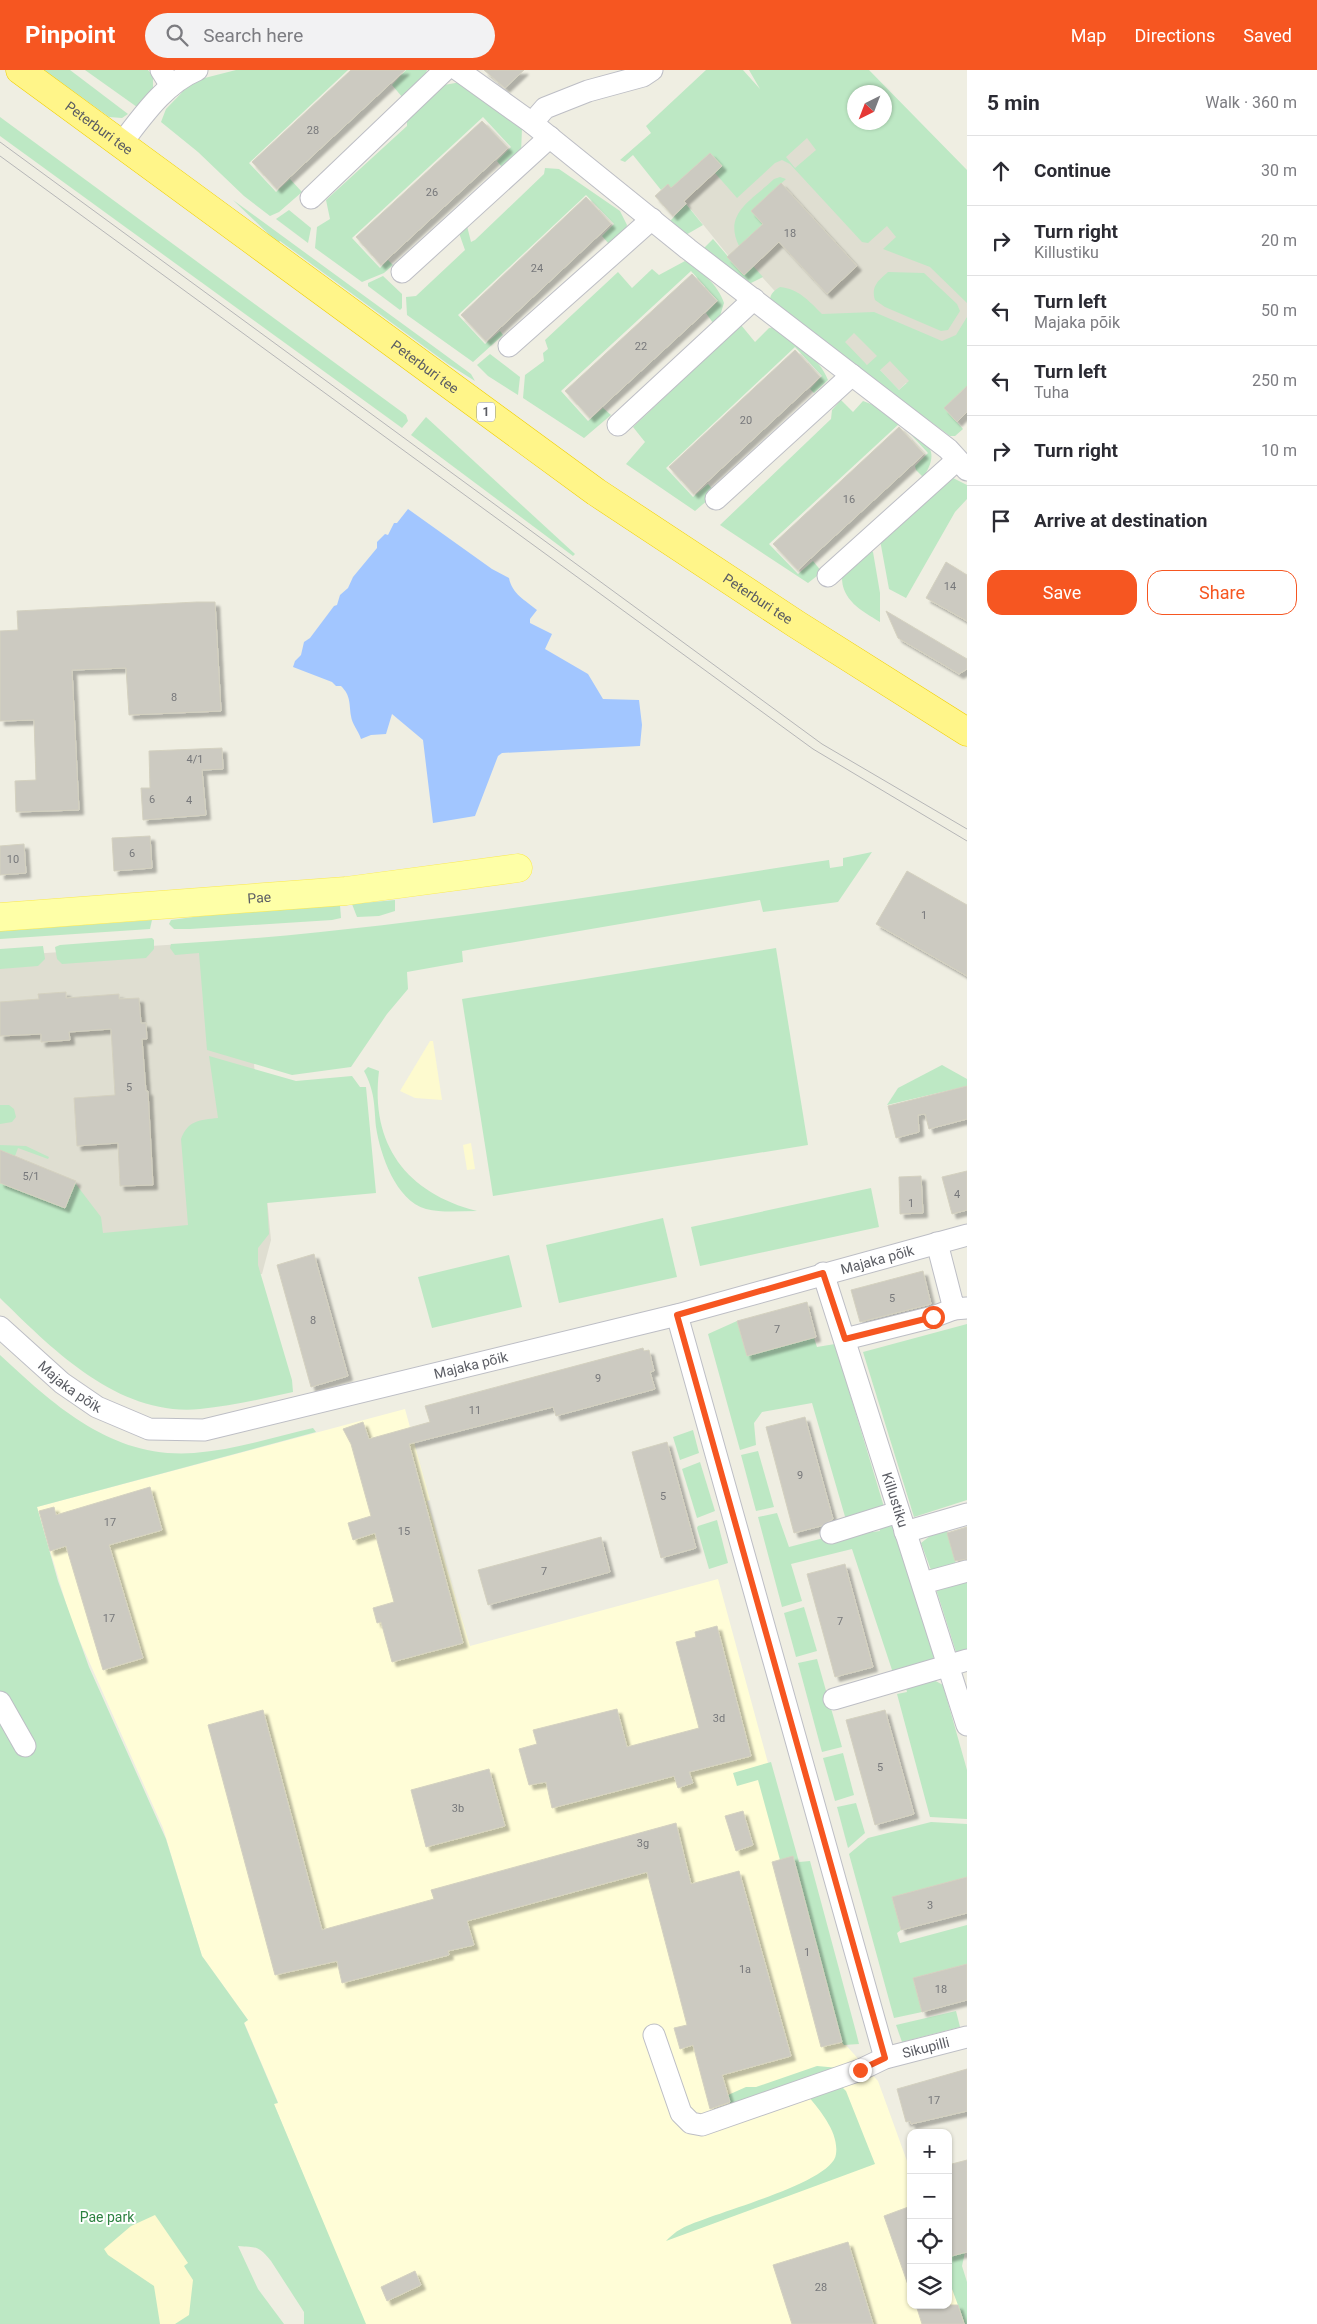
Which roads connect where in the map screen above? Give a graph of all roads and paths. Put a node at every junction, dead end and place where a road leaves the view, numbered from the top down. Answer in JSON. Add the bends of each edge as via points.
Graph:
{"nodes":[{"id":1,"x":20,"y":70,"type":"edge"},
{"id":2,"x":197,"y":70,"type":"edge"},
{"id":3,"x":444,"y":70,"type":"edge"},
{"id":4,"x":458,"y":70,"type":"edge"},
{"id":5,"x":652,"y":70,"type":"edge"},
{"id":6,"x":166,"y":78,"type":"edge"},
{"id":7,"x":532,"y":123,"type":"junction"},
{"id":8,"x":550,"y":137,"type":"junction"},
{"id":9,"x":121,"y":144,"type":"junction"},
{"id":10,"x":311,"y":198,"type":"dead end"},
{"id":11,"x":652,"y":219,"type":"junction"},
{"id":12,"x":402,"y":272,"type":"dead end"},
{"id":13,"x":754,"y":299,"type":"junction"},
{"id":14,"x":509,"y":346,"type":"dead end"},
{"id":15,"x":852,"y":375,"type":"junction"},
{"id":16,"x":618,"y":425,"type":"dead end"},
{"id":17,"x":962,"y":465,"type":"edge"},
{"id":18,"x":716,"y":500,"type":"dead end"},
{"id":19,"x":828,"y":576,"type":"dead end"},
{"id":20,"x":967,"y":732,"type":"edge"},
{"id":21,"x":518,"y":868,"type":"dead end"},
{"id":22,"x":0,"y":916,"type":"edge"},
{"id":23,"x":967,"y":1235,"type":"edge"},
{"id":24,"x":936,"y":1243,"type":"junction"},
{"id":25,"x":823,"y":1273,"type":"junction"},
{"id":26,"x":960,"y":1309,"type":"edge"},
{"id":27,"x":677,"y":1315,"type":"junction"},
{"id":28,"x":0,"y":1327,"type":"edge"},
{"id":29,"x":845,"y":1339,"type":"junction"},
{"id":30,"x":898,"y":1512,"type":"junction"},
{"id":31,"x":967,"y":1514,"type":"edge"},
{"id":32,"x":905,"y":1532,"type":"junction"},
{"id":33,"x":831,"y":1533,"type":"dead end"},
{"id":34,"x":967,"y":1571,"type":"edge"},
{"id":35,"x":923,"y":1583,"type":"junction"},
{"id":36,"x":958,"y":1662,"type":"edge"},
{"id":37,"x":834,"y":1700,"type":"dead end"},
{"id":38,"x":0,"y":1702,"type":"edge"},
{"id":39,"x":967,"y":1725,"type":"edge"},
{"id":40,"x":25,"y":1746,"type":"dead end"},
{"id":41,"x":654,"y":2035,"type":"dead end"},
{"id":42,"x":967,"y":2037,"type":"edge"},
{"id":43,"x":885,"y":2058,"type":"junction"}],
"edges":[{"from":1,"to":9,"type":"highway","name":"Peterburi tee","number":"1"},
{"from":2,"to":6,"type":"street"},
{"from":3,"to":10,"type":"street"},
{"from":4,"to":7,"type":"street"},
{"from":5,"to":7,"type":"street","via":[[643,76],[588,91],[545,108]]},
{"from":6,"to":9,"type":"street","via":[[142,118]]},
{"from":7,"to":8,"type":"street"},
{"from":8,"to":11,"type":"street"},
{"from":8,"to":12,"type":"street"},
{"from":9,"to":20,"type":"highway","name":"Peterburi tee","number":"1","via":[[596,492]]},
{"from":11,"to":13,"type":"street"},
{"from":11,"to":14,"type":"street"},
{"from":13,"to":15,"type":"street"},
{"from":13,"to":16,"type":"street"},
{"from":15,"to":17,"type":"street","via":[[948,449]]},
{"from":15,"to":18,"type":"street"},
{"from":17,"to":19,"type":"street"},
{"from":21,"to":22,"type":"main road","name":"Pae","via":[[346,891]]},
{"from":23,"to":24,"type":"street","name":"Majaka põik"},
{"from":24,"to":25,"type":"street","name":"Majaka põik"},
{"from":24,"to":26,"type":"street"},
{"from":25,"to":27,"type":"street","name":"Majaka põik"},
{"from":25,"to":29,"type":"street","name":"Killustiku"},
{"from":26,"to":29,"type":"street"},
{"from":27,"to":28,"type":"street","name":"Majaka põik","via":[[204,1430],[149,1429],[97,1407],[62,1383]]},
{"from":27,"to":43,"type":"street"},
{"from":29,"to":30,"type":"street","name":"Killustiku"},
{"from":30,"to":32,"type":"street","name":"Killustiku"},
{"from":30,"to":33,"type":"street"},
{"from":31,"to":32,"type":"street"},
{"from":32,"to":35,"type":"street","name":"Killustiku"},
{"from":34,"to":35,"type":"street"},
{"from":35,"to":36,"type":"street","name":"Killustiku"},
{"from":36,"to":37,"type":"street"},
{"from":36,"to":39,"type":"street","name":"Killustiku"},
{"from":38,"to":40,"type":"street"},
{"from":41,"to":43,"type":"street","name":"Sikupilli","via":[[681,2113],[690,2124],[702,2125],[860,2070]]},
{"from":42,"to":43,"type":"street","name":"Sikupilli"}]}
